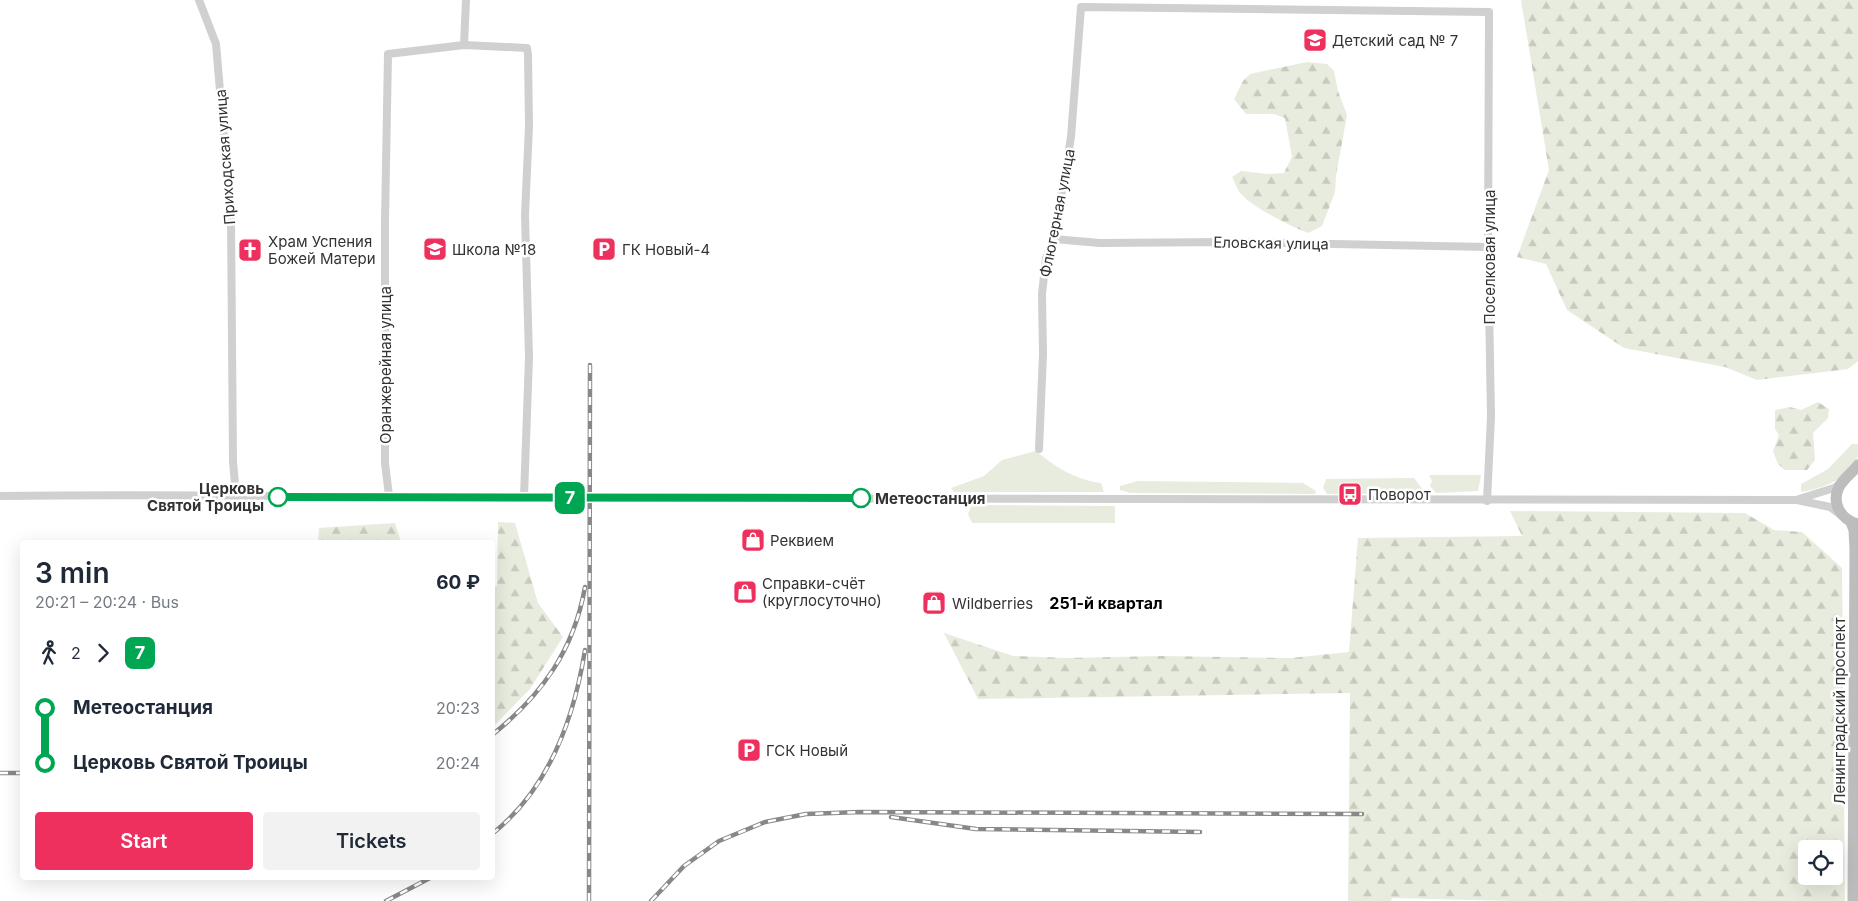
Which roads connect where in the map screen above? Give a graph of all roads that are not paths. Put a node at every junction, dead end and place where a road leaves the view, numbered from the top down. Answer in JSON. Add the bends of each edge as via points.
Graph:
{"nodes":[{"id":1,"x":199,"y":0,"type":"edge"},
{"id":2,"x":466,"y":0,"type":"edge"},
{"id":3,"x":1081,"y":7,"type":"joint"},
{"id":4,"x":464,"y":45,"type":"junction"},
{"id":5,"x":1054,"y":239,"type":"junction"},
{"id":6,"x":1488,"y":247,"type":"junction"},
{"id":7,"x":1039,"y":449,"type":"dead end"},
{"id":8,"x":1858,"y":465,"type":"edge"},
{"id":9,"x":1858,"y":473,"type":"edge"},
{"id":10,"x":1844,"y":480,"type":"junction"},
{"id":11,"x":0,"y":496,"type":"edge"},
{"id":12,"x":236,"y":496,"type":"junction"},
{"id":13,"x":389,"y":496,"type":"junction"},
{"id":14,"x":524,"y":497,"type":"junction"},
{"id":15,"x":1797,"y":500,"type":"junction"},
{"id":16,"x":1487,"y":501,"type":"junction"},
{"id":17,"x":1851,"y":522,"type":"edge"},
{"id":18,"x":1853,"y":901,"type":"edge"}],
"edges":[{"from":1,"to":12,"type":"street","name":"Приходская улица","via":[[216,44],[230,220]]},
{"from":2,"to":4,"type":"street"},
{"from":3,"to":5,"type":"street","name":"Флюгерная улица","via":[[1071,136]]},
{"from":3,"to":6,"type":"street","name":"Поселковая улица","via":[[1489,12]]},
{"from":4,"to":13,"type":"street","name":"Оранжерейная улица","via":[[388,54],[385,463]]},
{"from":4,"to":14,"type":"street","via":[[527,48],[529,126],[525,215],[529,356]]},
{"from":5,"to":6,"type":"street","name":"Еловская улица","via":[[1100,243]]},
{"from":5,"to":7,"type":"street","name":"Флюгерная улица","via":[[1046,258],[1042,294]]},
{"from":6,"to":16,"type":"street","name":"Поселковая улица","via":[[1491,416]]},
{"from":8,"to":10,"type":"main road"},
{"from":9,"to":10,"type":"main road"},
{"from":10,"to":15,"type":"street","via":[[1834,488]]},
{"from":10,"to":17,"type":"main road","name":"Ленинградский проспект","via":[[1836,496],[1839,510]]},
{"from":11,"to":12,"type":"street"},
{"from":12,"to":13,"type":"street"},
{"from":13,"to":14,"type":"street"},
{"from":14,"to":16,"type":"street"},
{"from":15,"to":16,"type":"street"},
{"from":15,"to":17,"type":"street","via":[[1830,507]]},
{"from":17,"to":18,"type":"main road","name":"Ленинградский проспект","via":[[1855,544]]}]}
